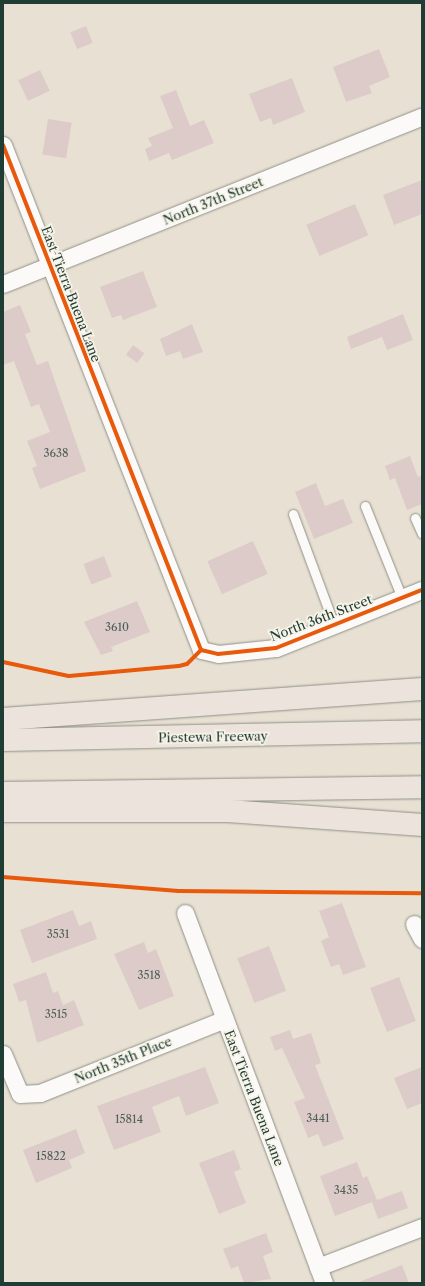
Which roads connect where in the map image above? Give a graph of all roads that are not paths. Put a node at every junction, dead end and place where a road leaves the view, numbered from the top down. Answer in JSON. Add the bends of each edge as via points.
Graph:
{"nodes":[{"id":1,"x":422,"y":116,"type":"edge"},
{"id":2,"x":3,"y":145,"type":"edge"},
{"id":3,"x":50,"y":265,"type":"junction"},
{"id":4,"x":3,"y":284,"type":"edge"},
{"id":5,"x":365,"y":506,"type":"dead end"},
{"id":6,"x":293,"y":514,"type":"dead end"},
{"id":7,"x":415,"y":518,"type":"dead end"},
{"id":8,"x":422,"y":534,"type":"edge"},
{"id":9,"x":422,"y":590,"type":"edge"},
{"id":10,"x":402,"y":598,"type":"junction"},
{"id":11,"x":334,"y":625,"type":"junction"},
{"id":12,"x":201,"y":650,"type":"joint"},
{"id":13,"x":422,"y":689,"type":"edge"},
{"id":14,"x":3,"y":719,"type":"edge"},
{"id":15,"x":422,"y":731,"type":"edge"},
{"id":16,"x":3,"y":740,"type":"edge"},
{"id":17,"x":422,"y":787,"type":"edge"},
{"id":18,"x":3,"y":793,"type":"edge"},
{"id":19,"x":3,"y":811,"type":"edge"},
{"id":20,"x":422,"y":825,"type":"edge"},
{"id":21,"x":185,"y":913,"type":"dead end"},
{"id":22,"x":224,"y":1019,"type":"junction"},
{"id":23,"x":3,"y":1054,"type":"edge"},
{"id":24,"x":422,"y":1227,"type":"edge"},
{"id":25,"x":318,"y":1266,"type":"junction"},
{"id":26,"x":324,"y":1283,"type":"edge"}],
"edges":[{"from":1,"to":3,"type":"street","name":"North 37th Street"},
{"from":2,"to":3,"type":"street","name":"East Tierra Buena Lane"},
{"from":3,"to":4,"type":"street","name":"North 37th Street"},
{"from":3,"to":12,"type":"street","name":"East Tierra Buena Lane"},
{"from":5,"to":10,"type":"lane"},
{"from":6,"to":11,"type":"lane"},
{"from":7,"to":8,"type":"lane"},
{"from":9,"to":10,"type":"street","name":"North 36th Street"},
{"from":10,"to":11,"type":"street","name":"North 36th Street"},
{"from":11,"to":12,"type":"street","name":"North 36th Street","via":[[276,648],[218,654]]},
{"from":13,"to":14,"type":"highway"},
{"from":15,"to":16,"type":"highway","name":"Piestewa Freeway"},
{"from":17,"to":18,"type":"highway"},
{"from":19,"to":20,"type":"highway","via":[[228,811]]},
{"from":21,"to":22,"type":"street","name":"East Tierra Buena Lane"},
{"from":22,"to":23,"type":"street","name":"North 35th Place","via":[[40,1093],[20,1094]]},
{"from":22,"to":25,"type":"street","name":"East Tierra Buena Lane"},
{"from":24,"to":25,"type":"street"},
{"from":25,"to":26,"type":"street","name":"East Tierra Buena Lane"}]}
